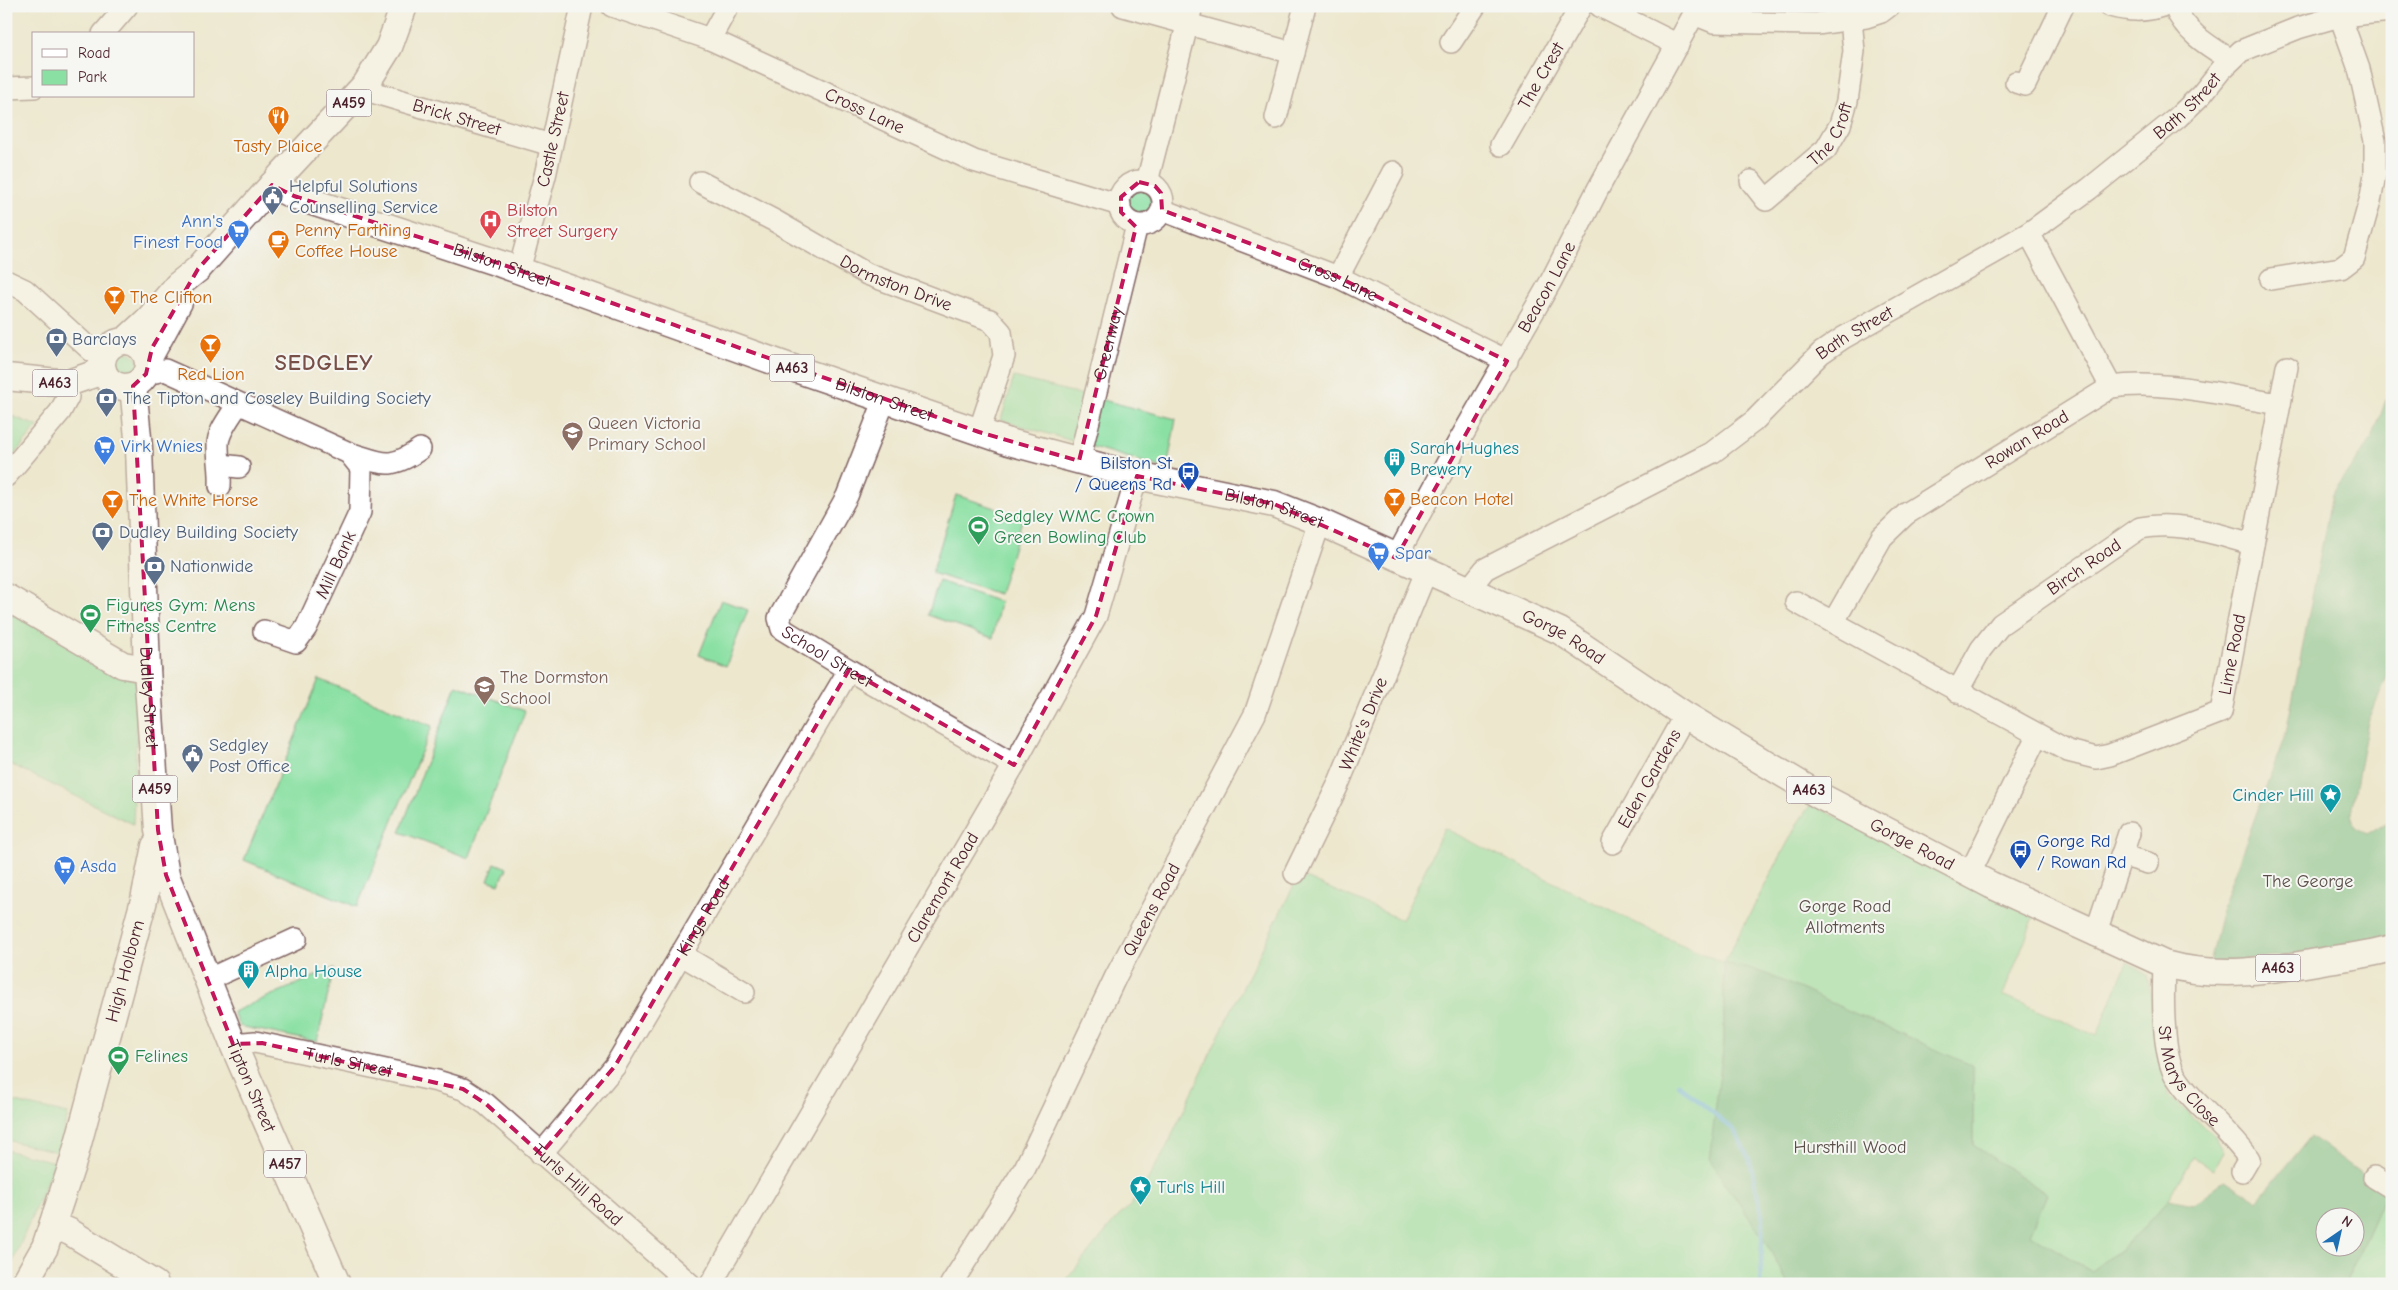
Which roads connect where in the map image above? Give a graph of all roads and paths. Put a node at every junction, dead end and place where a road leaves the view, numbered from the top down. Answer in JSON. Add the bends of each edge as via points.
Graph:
{"nodes":[{"id":1,"x":127,"y":6,"type":"edge"},
{"id":2,"x":582,"y":6,"type":"edge"},
{"id":3,"x":612,"y":6,"type":"edge"},
{"id":4,"x":728,"y":6,"type":"edge"},
{"id":5,"x":1123,"y":6,"type":"edge"},
{"id":6,"x":1305,"y":6,"type":"edge"},
{"id":7,"x":1475,"y":6,"type":"edge"},
{"id":8,"x":1581,"y":6,"type":"edge"},
{"id":9,"x":1600,"y":6,"type":"edge"},
{"id":10,"x":1888,"y":6,"type":"edge"},
{"id":11,"x":2063,"y":6,"type":"edge"},
{"id":12,"x":2110,"y":6,"type":"edge"},
{"id":13,"x":2162,"y":6,"type":"edge"},
{"id":14,"x":2174,"y":6,"type":"edge"},
{"id":15,"x":401,"y":7,"type":"edge"},
{"id":16,"x":2392,"y":11,"type":"edge"},
{"id":17,"x":1190,"y":15,"type":"edge"},
{"id":18,"x":2340,"y":16,"type":"junction"},
{"id":19,"x":1851,"y":20,"type":"junction"},
{"id":20,"x":104,"y":32,"type":"edge"},
{"id":21,"x":710,"y":39,"type":"junction"},
{"id":22,"x":1451,"y":42,"type":"dead end"},
{"id":23,"x":1678,"y":45,"type":"junction"},
{"id":24,"x":1293,"y":53,"type":"junction"},
{"id":25,"x":2231,"y":60,"type":"junction"},
{"id":26,"x":2016,"y":82,"type":"dead end"},
{"id":27,"x":6,"y":88,"type":"edge"},
{"id":28,"x":32,"y":88,"type":"edge"},
{"id":29,"x":362,"y":89,"type":"junction"},
{"id":30,"x":1276,"y":118,"type":"dead end"},
{"id":31,"x":551,"y":145,"type":"junction"},
{"id":32,"x":1501,"y":145,"type":"dead end"},
{"id":33,"x":1393,"y":172,"type":"dead end"},
{"id":34,"x":1751,"y":180,"type":"dead end"},
{"id":35,"x":700,"y":182,"type":"dead end"},
{"id":36,"x":1147,"y":182,"type":"junction"},
{"id":37,"x":272,"y":185,"type":"junction"},
{"id":38,"x":1120,"y":205,"type":"junction"},
{"id":39,"x":1162,"y":210,"type":"junction"},
{"id":40,"x":1137,"y":225,"type":"junction"},
{"id":41,"x":2029,"y":233,"type":"junction"},
{"id":42,"x":198,"y":269,"type":"junction"},
{"id":43,"x":519,"y":270,"type":"junction"},
{"id":44,"x":2279,"y":272,"type":"dead end"},
{"id":45,"x":1338,"y":277,"type":"junction"},
{"id":46,"x":6,"y":281,"type":"edge"},
{"id":47,"x":125,"y":341,"type":"junction"},
{"id":48,"x":1507,"y":361,"type":"junction"},
{"id":49,"x":103,"y":363,"type":"junction"},
{"id":50,"x":2287,"y":367,"type":"dead end"},
{"id":51,"x":142,"y":373,"type":"junction"},
{"id":52,"x":6,"y":377,"type":"edge"},
{"id":53,"x":68,"y":383,"type":"junction"},
{"id":54,"x":2111,"y":387,"type":"junction"},
{"id":55,"x":885,"y":399,"type":"junction"},
{"id":56,"x":238,"y":404,"type":"junction"},
{"id":57,"x":2280,"y":404,"type":"junction"},
{"id":58,"x":979,"y":432,"type":"junction"},
{"id":59,"x":420,"y":449,"type":"dead end"},
{"id":60,"x":349,"y":453,"type":"junction"},
{"id":61,"x":1079,"y":461,"type":"junction"},
{"id":62,"x":227,"y":472,"type":"dead end"},
{"id":63,"x":6,"y":476,"type":"edge"},
{"id":64,"x":1137,"y":476,"type":"junction"},
{"id":65,"x":1320,"y":522,"type":"junction"},
{"id":66,"x":2253,"y":544,"type":"junction"},
{"id":67,"x":1396,"y":558,"type":"junction"},
{"id":68,"x":1426,"y":572,"type":"junction"},
{"id":69,"x":1469,"y":590,"type":"junction"},
{"id":70,"x":6,"y":597,"type":"edge"},
{"id":71,"x":1796,"y":602,"type":"dead end"},
{"id":72,"x":1834,"y":621,"type":"junction"},
{"id":73,"x":264,"y":632,"type":"dead end"},
{"id":74,"x":147,"y":670,"type":"junction"},
{"id":75,"x":849,"y":670,"type":"junction"},
{"id":76,"x":1958,"y":692,"type":"junction"},
{"id":77,"x":1685,"y":715,"type":"junction"},
{"id":78,"x":2037,"y":736,"type":"junction"},
{"id":79,"x":1014,"y":765,"type":"junction"},
{"id":80,"x":158,"y":830,"type":"junction"},
{"id":81,"x":2129,"y":833,"type":"dead end"},
{"id":82,"x":1613,"y":843,"type":"dead end"},
{"id":83,"x":2122,"y":854,"type":"junction"},
{"id":84,"x":2148,"y":863,"type":"dead end"},
{"id":85,"x":1295,"y":873,"type":"dead end"},
{"id":86,"x":1969,"y":875,"type":"junction"},
{"id":87,"x":144,"y":900,"type":"junction"},
{"id":88,"x":2095,"y":934,"type":"junction"},
{"id":89,"x":296,"y":939,"type":"dead end"},
{"id":90,"x":190,"y":940,"type":"junction"},
{"id":91,"x":2392,"y":948,"type":"edge"},
{"id":92,"x":680,"y":954,"type":"junction"},
{"id":93,"x":2164,"y":964,"type":"junction"},
{"id":94,"x":207,"y":980,"type":"junction"},
{"id":95,"x":744,"y":992,"type":"dead end"},
{"id":96,"x":233,"y":1044,"type":"junction"},
{"id":97,"x":463,"y":1089,"type":"joint"},
{"id":98,"x":541,"y":1154,"type":"junction"},
{"id":99,"x":2242,"y":1170,"type":"dead end"},
{"id":100,"x":54,"y":1225,"type":"junction"},
{"id":101,"x":24,"y":1284,"type":"edge"},
{"id":102,"x":155,"y":1284,"type":"edge"},
{"id":103,"x":337,"y":1284,"type":"edge"},
{"id":104,"x":690,"y":1284,"type":"edge"},
{"id":105,"x":711,"y":1284,"type":"edge"},
{"id":106,"x":951,"y":1284,"type":"edge"}],
"edges":[{"from":1,"to":20,"type":"street"},
{"from":2,"to":31,"type":"street","name":"Castle Street"},
{"from":3,"to":21,"type":"street","name":"Cross Lane"},
{"from":4,"to":21,"type":"street"},
{"from":5,"to":17,"type":"street"},
{"from":6,"to":24,"type":"street"},
{"from":7,"to":22,"type":"street"},
{"from":8,"to":32,"type":"street","name":"The Crest"},
{"from":9,"to":23,"type":"street"},
{"from":10,"to":19,"type":"street","via":[[1881,12]]},
{"from":11,"to":26,"type":"street","via":[[2025,85]]},
{"from":12,"to":13,"type":"street","via":[[2132,12]]},
{"from":14,"to":25,"type":"street","via":[[2179,19],[2197,40]]},
{"from":15,"to":29,"type":"main road","number":"A459","via":[[389,47]]},
{"from":16,"to":18,"type":"street","name":"Bath Street"},
{"from":17,"to":24,"type":"street"},
{"from":17,"to":36,"type":"street"},
{"from":18,"to":25,"type":"street","name":"Bath Street","via":[[2298,28],[2241,51]]},
{"from":18,"to":44,"type":"street","via":[[2359,69],[2375,141],[2375,174],[2362,260],[2341,268]]},
{"from":19,"to":23,"type":"street","name":"Beacon Lane","via":[[1817,24],[1714,22],[1694,14]]},
{"from":19,"to":34,"type":"street","name":"The Croft","via":[[1854,51],[1847,101],[1840,125],[1826,150],[1766,200]]},
{"from":21,"to":38,"type":"street","name":"Cross Lane","via":[[974,161]]},
{"from":23,"to":48,"type":"street","name":"Beacon Lane"},
{"from":24,"to":30,"type":"street"},
{"from":25,"to":41,"type":"street","name":"Bath Street","via":[[2177,118]]},
{"from":27,"to":28,"type":"street"},
{"from":29,"to":31,"type":"street","name":"Brick Street"},
{"from":29,"to":37,"type":"main road","number":"A459"},
{"from":31,"to":43,"type":"street","name":"Castle Street"},
{"from":33,"to":45,"type":"street"},
{"from":35,"to":58,"type":"street","name":"Dormston Drive","via":[[867,274],[990,320],[1001,332],[1004,356]]},
{"from":36,"to":38,"type":"street","via":[[1139,182],[1125,190]]},
{"from":36,"to":39,"type":"street","via":[[1161,193]]},
{"from":37,"to":42,"type":"main road","number":"A459"},
{"from":37,"to":43,"type":"main road","name":"Bilston Street","number":"A463","via":[[294,196]]},
{"from":38,"to":40,"type":"street","via":[[1125,218]]},
{"from":39,"to":40,"type":"street","via":[[1152,222]]},
{"from":39,"to":45,"type":"street","name":"Cross Lane"},
{"from":40,"to":61,"type":"street","name":"Greenway"},
{"from":41,"to":54,"type":"street"},
{"from":41,"to":69,"type":"street","name":"Bath Street","via":[[1821,353],[1754,421],[1713,452],[1485,569]]},
{"from":42,"to":47,"type":"main road","number":"A459","via":[[178,285]]},
{"from":42,"to":51,"type":"main road","number":"A459"},
{"from":43,"to":55,"type":"main road","name":"Bilston Street","number":"A463"},
{"from":45,"to":48,"type":"street","name":"Cross Lane"},
{"from":46,"to":49,"type":"street","via":[[25,290]]},
{"from":47,"to":49,"type":"main road","number":"A459","via":[[113,345]]},
{"from":47,"to":51,"type":"main road","via":[[142,348]]},
{"from":48,"to":67,"type":"street","name":"Beacon Lane"},
{"from":49,"to":51,"type":"main road","via":[[105,376],[116,385]]},
{"from":49,"to":53,"type":"main road","number":"A463"},
{"from":50,"to":57,"type":"street","name":"Lime Road"},
{"from":51,"to":56,"type":"street","via":[[165,370]]},
{"from":51,"to":74,"type":"main road","name":"Dudley Street","number":"A459","via":[[139,448]]},
{"from":52,"to":53,"type":"main road","number":"A463"},
{"from":53,"to":63,"type":"street","via":[[68,398],[60,412]]},
{"from":54,"to":57,"type":"street","via":[[2134,384],[2158,386]]},
{"from":54,"to":72,"type":"street","name":"Rowan Road","via":[[1906,514],[1882,537]]},
{"from":55,"to":58,"type":"main road","name":"Bilston Street","number":"A463"},
{"from":55,"to":75,"type":"street","name":"School Street","via":[[846,496],[779,618],[782,629]]},
{"from":56,"to":60,"type":"street"},
{"from":56,"to":62,"type":"street","via":[[217,445]]},
{"from":57,"to":66,"type":"street","name":"Lime Road"},
{"from":58,"to":61,"type":"main road","name":"Bilston Street","number":"A463"},
{"from":59,"to":60,"type":"street","via":[[403,460],[387,464]]},
{"from":60,"to":73,"type":"street","name":"Mill Bank","via":[[360,468],[360,512],[306,628],[296,642]]},
{"from":61,"to":64,"type":"main road","name":"Bilston Street","number":"A463"},
{"from":64,"to":65,"type":"main road","name":"Bilston Street","number":"A463","via":[[1274,504]]},
{"from":64,"to":79,"type":"street","name":"Claremont Road","via":[[1096,616]]},
{"from":65,"to":67,"type":"main road","name":"Bilston Street","number":"A463"},
{"from":65,"to":106,"type":"street","name":"Queens Road","via":[[1255,714],[1116,976],[1026,1168]]},
{"from":66,"to":76,"type":"street","name":"Birch Road","via":[[2182,526],[2160,524],[2140,528],[2001,624],[1981,649]]},
{"from":66,"to":78,"type":"street","name":"Lime Road","via":[[2221,712],[2096,758],[2068,751]]},
{"from":67,"to":68,"type":"main road","name":"Bilston Street","number":"A463"},
{"from":68,"to":69,"type":"main road","name":"Bilston Street","number":"A463"},
{"from":68,"to":85,"type":"street","name":"White's Drive","via":[[1337,787]]},
{"from":69,"to":77,"type":"main road","name":"Gorge Road","number":"A463","via":[[1560,632]]},
{"from":70,"to":74,"type":"main road","via":[[123,665]]},
{"from":71,"to":72,"type":"street"},
{"from":72,"to":76,"type":"street"},
{"from":74,"to":80,"type":"main road","name":"Dudley Street","number":"A459"},
{"from":75,"to":79,"type":"street","name":"School Street"},
{"from":75,"to":92,"type":"street","name":"Kings Road"},
{"from":76,"to":78,"type":"street"},
{"from":77,"to":82,"type":"street","name":"Eden Gardens"},
{"from":77,"to":86,"type":"main road","name":"Gorge Road","number":"A463","via":[[1820,796]]},
{"from":78,"to":86,"type":"street"},
{"from":79,"to":105,"type":"street","name":"Claremont Road"},
{"from":80,"to":87,"type":"main road","name":"High Holborn","number":"A459"},
{"from":80,"to":90,"type":"main road","name":"Tipton Street","number":"A457","via":[[166,875]]},
{"from":81,"to":83,"type":"street"},
{"from":83,"to":84,"type":"street"},
{"from":83,"to":88,"type":"street"},
{"from":86,"to":88,"type":"main road","name":"Gorge Road","number":"A463"},
{"from":87,"to":90,"type":"main road","name":"Tipton Street","number":"A457","via":[[157,905],[172,918]]},
{"from":87,"to":100,"type":"main road","name":"High Holborn","number":"A459"},
{"from":88,"to":93,"type":"main road","name":"Gorge Road","number":"A463"},
{"from":89,"to":94,"type":"street"},
{"from":90,"to":94,"type":"main road","name":"Tipton Street","number":"A457"},
{"from":91,"to":93,"type":"main road","name":"Gorge Road","number":"A463","via":[[2288,967],[2221,973]]},
{"from":92,"to":95,"type":"street"},
{"from":92,"to":98,"type":"street","name":"Kings Road","via":[[615,1066]]},
{"from":93,"to":99,"type":"street","name":"St Marys Close","via":[[2163,1006],[2167,1044],[2175,1074],[2242,1149],[2249,1160]]},
{"from":94,"to":96,"type":"main road","name":"Tipton Street","number":"A457"},
{"from":96,"to":97,"type":"street","name":"Turls Street","via":[[262,1043],[437,1080]]},
{"from":96,"to":103,"type":"main road","name":"Tipton Street","number":"A457"},
{"from":97,"to":98,"type":"street","name":"Turls Hill Road","via":[[486,1104]]},
{"from":98,"to":104,"type":"street","name":"Turls Hill Road"},
{"from":100,"to":101,"type":"main road","number":"A459"},
{"from":100,"to":102,"type":"main road"}]}
